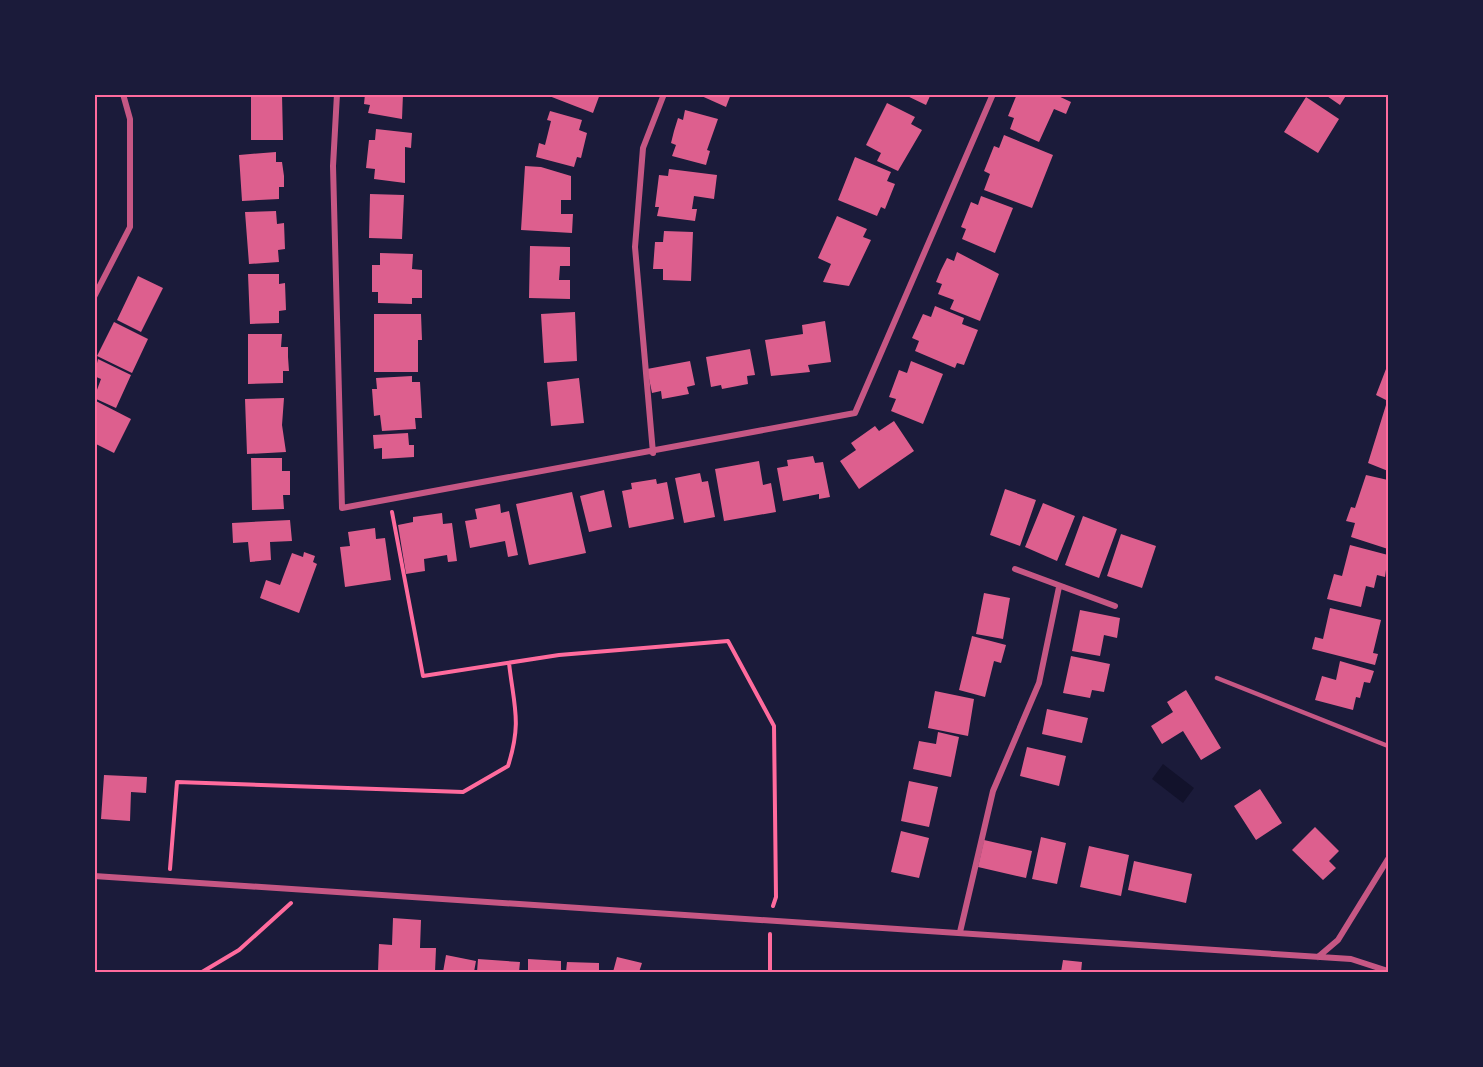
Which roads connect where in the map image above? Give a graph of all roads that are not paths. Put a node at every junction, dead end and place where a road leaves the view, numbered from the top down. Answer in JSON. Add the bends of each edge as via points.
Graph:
{"nodes":[{"id":1,"x":123,"y":94,"type":"edge"},
{"id":2,"x":337,"y":94,"type":"edge"},
{"id":3,"x":664,"y":94,"type":"edge"},
{"id":4,"x":993,"y":94,"type":"edge"},
{"id":5,"x":94,"y":297,"type":"edge"},
{"id":6,"x":653,"y":453,"type":"junction"},
{"id":7,"x":1015,"y":569,"type":"dead end"},
{"id":8,"x":1059,"y":587,"type":"junction"},
{"id":9,"x":1115,"y":606,"type":"dead end"},
{"id":10,"x":1217,"y":678,"type":"dead end"},
{"id":11,"x":1389,"y":746,"type":"edge"},
{"id":12,"x":1389,"y":859,"type":"edge"},
{"id":13,"x":94,"y":876,"type":"edge"},
{"id":14,"x":960,"y":932,"type":"junction"},
{"id":15,"x":1317,"y":958,"type":"junction"},
{"id":16,"x":1389,"y":971,"type":"edge"}],
"edges":[{"from":1,"to":5,"type":"street","via":[[130,119],[130,227]]},
{"from":2,"to":6,"type":"street","via":[[333,166],[342,508]]},
{"from":3,"to":6,"type":"street","via":[[643,147],[635,247]]},
{"from":4,"to":6,"type":"street","via":[[855,413]]},
{"from":7,"to":8,"type":"street"},
{"from":8,"to":9,"type":"street"},
{"from":8,"to":14,"type":"street","via":[[1039,683],[993,791]]},
{"from":10,"to":11,"type":"lane"},
{"from":12,"to":15,"type":"street","via":[[1338,940]]},
{"from":13,"to":14,"type":"street"},
{"from":14,"to":15,"type":"street"},
{"from":15,"to":16,"type":"street","via":[[1351,959]]}]}
